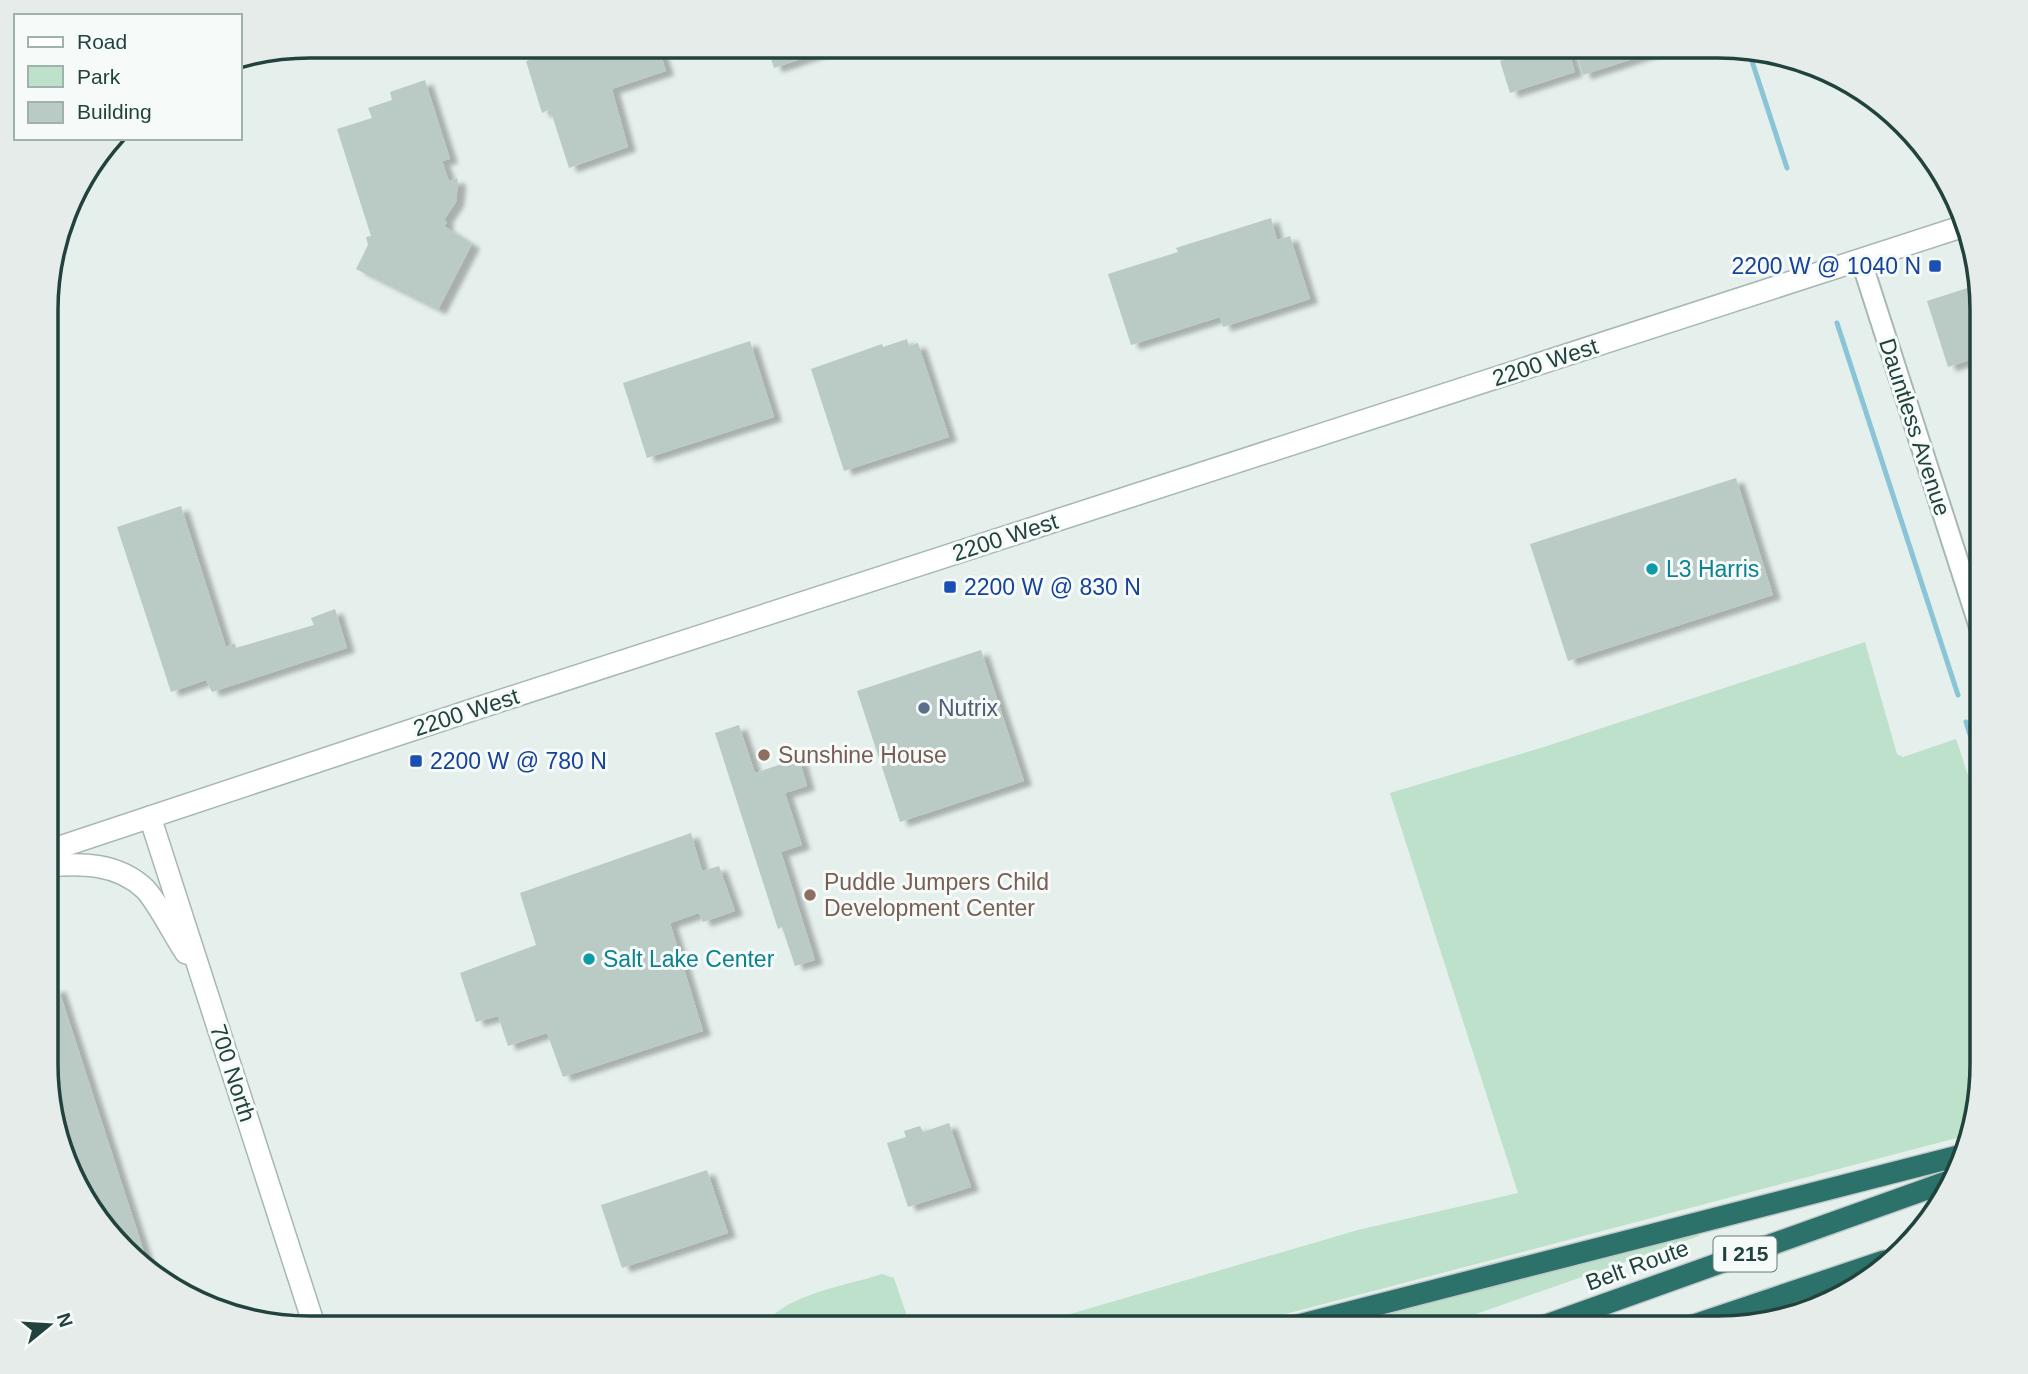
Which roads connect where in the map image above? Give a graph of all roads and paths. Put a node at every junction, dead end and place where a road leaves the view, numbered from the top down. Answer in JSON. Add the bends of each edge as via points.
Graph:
{"nodes":[{"id":1,"x":1957,"y":228,"type":"edge"},
{"id":2,"x":1861,"y":260,"type":"junction"},
{"id":3,"x":1970,"y":598,"type":"edge"},
{"id":4,"x":150,"y":817,"type":"junction"},
{"id":5,"x":58,"y":848,"type":"edge"},
{"id":6,"x":58,"y":865,"type":"edge"},
{"id":7,"x":202,"y":978,"type":"junction"},
{"id":8,"x":1952,"y":1158,"type":"edge"},
{"id":9,"x":1940,"y":1184,"type":"edge"},
{"id":10,"x":1869,"y":1266,"type":"edge"},
{"id":11,"x":311,"y":1316,"type":"edge"},
{"id":12,"x":1334,"y":1316,"type":"edge"},
{"id":13,"x":1572,"y":1316,"type":"edge"},
{"id":14,"x":1721,"y":1316,"type":"edge"}],
"edges":[{"from":1,"to":2,"type":"street","name":"2200 West"},
{"from":2,"to":3,"type":"street","name":"Dauntless Avenue"},
{"from":2,"to":4,"type":"street","name":"2200 West"},
{"from":4,"to":5,"type":"street","name":"2200 West"},
{"from":4,"to":7,"type":"street","name":"700 North"},
{"from":6,"to":7,"type":"street","via":[[83,863],[117,872],[145,889]]},
{"from":7,"to":11,"type":"street","name":"700 North"},
{"from":8,"to":12,"type":"highway"},
{"from":9,"to":13,"type":"highway","name":"Belt Route","number":"I 215"},
{"from":10,"to":14,"type":"highway","number":"I 215"}]}
